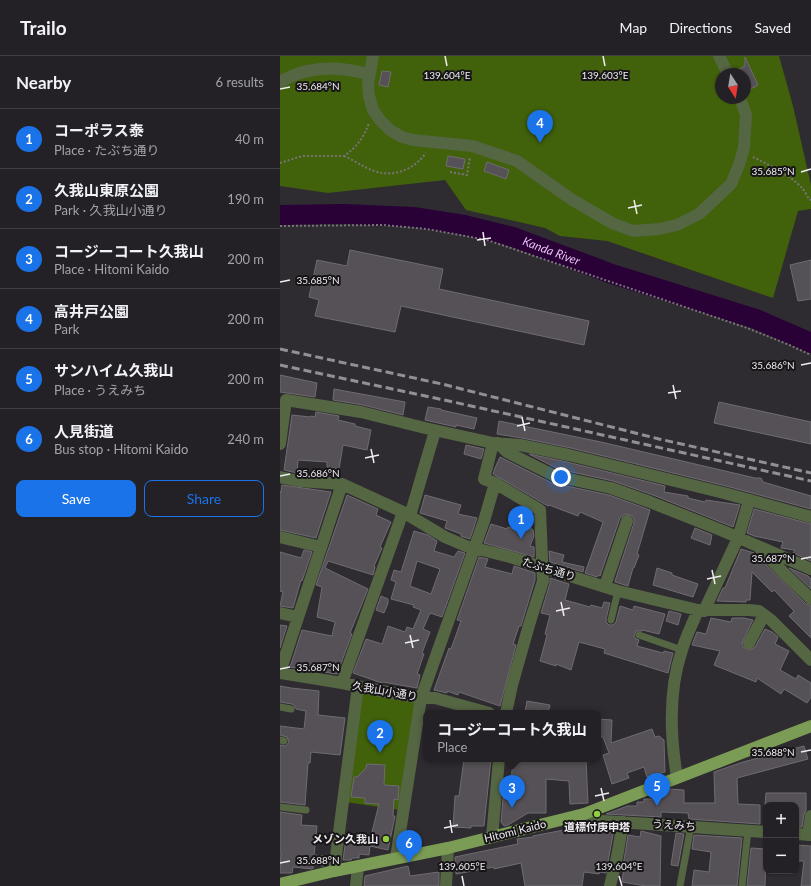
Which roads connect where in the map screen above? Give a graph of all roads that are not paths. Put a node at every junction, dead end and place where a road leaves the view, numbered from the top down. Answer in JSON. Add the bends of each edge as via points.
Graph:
{"nodes":[{"id":1,"x":373,"y":56,"type":"edge"},
{"id":2,"x":719,"y":56,"type":"edge"},
{"id":3,"x":725,"y":68,"type":"edge"},
{"id":4,"x":368,"y":74,"type":"junction"},
{"id":5,"x":280,"y":82,"type":"edge"},
{"id":6,"x":742,"y":104,"type":"edge"},
{"id":7,"x":283,"y":399,"type":"edge"},
{"id":8,"x":435,"y":431,"type":"junction"},
{"id":9,"x":495,"y":443,"type":"junction"},
{"id":10,"x":280,"y":444,"type":"edge"},
{"id":11,"x":280,"y":477,"type":"edge"},
{"id":12,"x":342,"y":484,"type":"junction"},
{"id":13,"x":493,"y":490,"type":"dead end"},
{"id":14,"x":749,"y":501,"type":"junction"},
{"id":15,"x":406,"y":514,"type":"junction"},
{"id":16,"x":811,"y":517,"type":"edge"},
{"id":17,"x":627,"y":521,"type":"dead end"},
{"id":18,"x":280,"y":537,"type":"edge"},
{"id":19,"x":738,"y":538,"type":"junction"},
{"id":20,"x":321,"y":547,"type":"junction"},
{"id":21,"x":474,"y":547,"type":"junction"},
{"id":22,"x":759,"y":548,"type":"junction"},
{"id":23,"x":543,"y":568,"type":"junction"},
{"id":24,"x":811,"y":569,"type":"edge"},
{"id":25,"x":605,"y":586,"type":"junction"},
{"id":26,"x":618,"y":591,"type":"junction"},
{"id":27,"x":811,"y":599,"type":"edge"},
{"id":28,"x":701,"y":610,"type":"junction"},
{"id":29,"x":280,"y":613,"type":"edge"},
{"id":30,"x":764,"y":615,"type":"junction"},
{"id":31,"x":298,"y":617,"type":"junction"},
{"id":32,"x":611,"y":620,"type":"dead end"},
{"id":33,"x":639,"y":635,"type":"dead end"},
{"id":34,"x":749,"y":643,"type":"dead end"},
{"id":35,"x":682,"y":650,"type":"junction"},
{"id":36,"x":811,"y":660,"type":"edge"},
{"id":37,"x":280,"y":673,"type":"edge"},
{"id":38,"x":342,"y":683,"type":"junction"},
{"id":39,"x":358,"y":686,"type":"junction"},
{"id":40,"x":421,"y":698,"type":"junction"},
{"id":41,"x":280,"y":707,"type":"edge"},
{"id":42,"x":291,"y":708,"type":"dead end"},
{"id":43,"x":478,"y":710,"type":"edge"},
{"id":44,"x":507,"y":710,"type":"edge"},
{"id":45,"x":811,"y":726,"type":"edge"},
{"id":46,"x":499,"y":762,"type":"edge"},
{"id":47,"x":677,"y":777,"type":"junction"},
{"id":48,"x":280,"y":807,"type":"edge"},
{"id":49,"x":306,"y":810,"type":"dead end"},
{"id":50,"x":584,"y":814,"type":"junction"},
{"id":51,"x":811,"y":816,"type":"edge"},
{"id":52,"x":623,"y":822,"type":"junction"},
{"id":53,"x":691,"y":826,"type":"junction"},
{"id":54,"x":748,"y":830,"type":"junction"},
{"id":55,"x":763,"y":832,"type":"edge"},
{"id":56,"x":799,"y":834,"type":"edge"},
{"id":57,"x":810,"y":835,"type":"edge"},
{"id":58,"x":492,"y":837,"type":"junction"},
{"id":59,"x":448,"y":848,"type":"junction"},
{"id":60,"x":396,"y":858,"type":"junction"},
{"id":61,"x":358,"y":867,"type":"junction"},
{"id":62,"x":334,"y":871,"type":"junction"},
{"id":63,"x":280,"y":884,"type":"edge"},
{"id":64,"x":356,"y":886,"type":"edge"},
{"id":65,"x":446,"y":886,"type":"edge"},
{"id":66,"x":610,"y":886,"type":"edge"},
{"id":67,"x":680,"y":886,"type":"edge"},
{"id":68,"x":742,"y":886,"type":"edge"}],
"edges":[{"from":1,"to":4,"type":"street"},
{"from":2,"to":3,"type":"street"},
{"from":4,"to":5,"type":"street","via":[[335,68],[318,69]]},
{"from":4,"to":6,"type":"street","via":[[373,110],[390,130],[413,140],[472,146],[517,161],[571,199],[612,223],[633,231],[677,225],[699,214],[731,184],[743,152],[746,115]]},
{"from":7,"to":8,"type":"street","via":[[361,412]]},
{"from":7,"to":10,"type":"street"},
{"from":8,"to":9,"type":"street"},
{"from":8,"to":15,"type":"street"},
{"from":9,"to":14,"type":"street","via":[[520,445],[569,455]]},
{"from":9,"to":19,"type":"street","via":[[507,452],[555,476],[611,488]]},
{"from":9,"to":23,"type":"street","via":[[484,480],[495,483],[540,510]]},
{"from":11,"to":12,"type":"street","name":"たぶち通り"},
{"from":12,"to":15,"type":"street","name":"たぶち通り"},
{"from":12,"to":20,"type":"street"},
{"from":13,"to":21,"type":"street"},
{"from":14,"to":16,"type":"street"},
{"from":14,"to":19,"type":"street"},
{"from":15,"to":21,"type":"street","name":"たぶち通り","via":[[445,537]]},
{"from":15,"to":38,"type":"street"},
{"from":17,"to":25,"type":"street"},
{"from":18,"to":20,"type":"street"},
{"from":19,"to":22,"type":"street"},
{"from":19,"to":28,"type":"street"},
{"from":20,"to":31,"type":"street"},
{"from":21,"to":23,"type":"street","name":"たぶち通り"},
{"from":21,"to":40,"type":"street"},
{"from":22,"to":24,"type":"street"},
{"from":22,"to":27,"type":"street"},
{"from":23,"to":25,"type":"street","name":"たぶち通り"},
{"from":23,"to":44,"type":"street","via":[[543,581]]},
{"from":25,"to":26,"type":"street","name":"たぶち通り"},
{"from":26,"to":28,"type":"street","name":"たぶち通り"},
{"from":26,"to":32,"type":"lane"},
{"from":28,"to":30,"type":"street","name":"たぶち通り","via":[[749,610]]},
{"from":28,"to":35,"type":"street"},
{"from":29,"to":31,"type":"street"},
{"from":30,"to":34,"type":"street"},
{"from":30,"to":36,"type":"street","name":"たぶち通り"},
{"from":31,"to":37,"type":"street"},
{"from":33,"to":35,"type":"lane"},
{"from":35,"to":47,"type":"street","via":[[673,684],[671,719]]},
{"from":37,"to":38,"type":"street","name":"久我山小通り"},
{"from":38,"to":39,"type":"street","name":"久我山小通り"},
{"from":39,"to":40,"type":"street","name":"久我山小通り"},
{"from":39,"to":62,"type":"street"},
{"from":40,"to":43,"type":"street","name":"久我山小通り","via":[[435,698]]},
{"from":40,"to":60,"type":"street"},
{"from":41,"to":42,"type":"lane"},
{"from":45,"to":47,"type":"main road","name":"Hitomi Kaido"},
{"from":46,"to":58,"type":"street"},
{"from":47,"to":50,"type":"main road","name":"Hitomi Kaido"},
{"from":48,"to":49,"type":"lane"},
{"from":50,"to":52,"type":"street","name":"うえみち","via":[[589,820]]},
{"from":50,"to":58,"type":"main road","name":"Hitomi Kaido"},
{"from":51,"to":57,"type":"street"},
{"from":52,"to":53,"type":"street","name":"うえみち"},
{"from":52,"to":66,"type":"street"},
{"from":53,"to":54,"type":"street","name":"うえみち"},
{"from":53,"to":67,"type":"lane"},
{"from":54,"to":55,"type":"street","name":"うえみち"},
{"from":54,"to":68,"type":"lane"},
{"from":56,"to":57,"type":"street"},
{"from":58,"to":59,"type":"main road","name":"Hitomi Kaido"},
{"from":59,"to":60,"type":"main road","name":"Hitomi Kaido"},
{"from":59,"to":65,"type":"street"},
{"from":60,"to":61,"type":"main road","name":"Hitomi Kaido"},
{"from":61,"to":62,"type":"main road","name":"Hitomi Kaido"},
{"from":61,"to":64,"type":"street"},
{"from":62,"to":63,"type":"main road","name":"Hitomi Kaido"}]}
